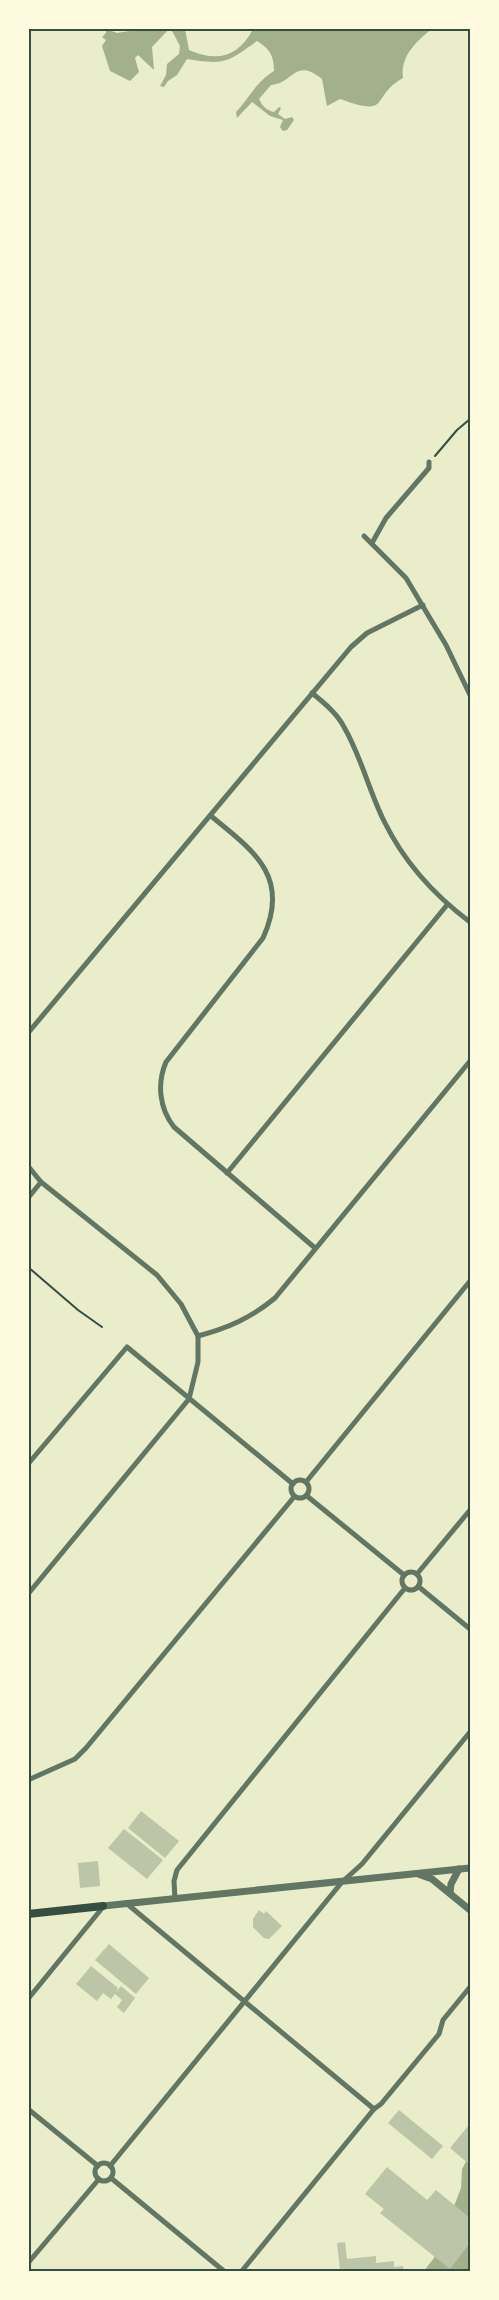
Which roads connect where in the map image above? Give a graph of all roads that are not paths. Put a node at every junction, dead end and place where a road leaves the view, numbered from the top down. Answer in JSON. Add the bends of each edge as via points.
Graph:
{"nodes":[{"id":1,"x":429,"y":462,"type":"road end"},
{"id":2,"x":364,"y":536,"type":"dead end"},
{"id":3,"x":372,"y":543,"type":"junction"},
{"id":4,"x":423,"y":605,"type":"junction"},
{"id":5,"x":312,"y":693,"type":"junction"},
{"id":6,"x":471,"y":695,"type":"edge"},
{"id":7,"x":211,"y":816,"type":"junction"},
{"id":8,"x":447,"y":905,"type":"junction"},
{"id":9,"x":471,"y":922,"type":"edge"},
{"id":10,"x":28,"y":1033,"type":"edge"},
{"id":11,"x":471,"y":1061,"type":"edge"},
{"id":12,"x":28,"y":1166,"type":"edge"},
{"id":13,"x":227,"y":1173,"type":"junction"},
{"id":14,"x":41,"y":1182,"type":"junction"},
{"id":15,"x":28,"y":1198,"type":"edge"},
{"id":16,"x":315,"y":1248,"type":"junction"},
{"id":17,"x":471,"y":1281,"type":"edge"},
{"id":18,"x":198,"y":1336,"type":"junction"},
{"id":19,"x":189,"y":1400,"type":"junction"},
{"id":20,"x":28,"y":1464,"type":"edge"},
{"id":21,"x":306,"y":1482,"type":"junction"},
{"id":22,"x":293,"y":1484,"type":"junction"},
{"id":23,"x":307,"y":1496,"type":"junction"},
{"id":24,"x":294,"y":1497,"type":"junction"},
{"id":25,"x":471,"y":1510,"type":"edge"},
{"id":26,"x":417,"y":1574,"type":"junction"},
{"id":27,"x":404,"y":1575,"type":"junction"},
{"id":28,"x":418,"y":1587,"type":"junction"},
{"id":29,"x":405,"y":1588,"type":"junction"},
{"id":30,"x":28,"y":1594,"type":"edge"},
{"id":31,"x":471,"y":1629,"type":"edge"},
{"id":32,"x":471,"y":1732,"type":"edge"},
{"id":33,"x":28,"y":1780,"type":"edge"},
{"id":34,"x":471,"y":1868,"type":"edge"},
{"id":35,"x":459,"y":1869,"type":"junction"},
{"id":36,"x":413,"y":1873,"type":"junction"},
{"id":37,"x":342,"y":1882,"type":"junction"},
{"id":38,"x":450,"y":1893,"type":"junction"},
{"id":39,"x":175,"y":1899,"type":"junction"},
{"id":40,"x":126,"y":1903,"type":"junction"},
{"id":41,"x":103,"y":1906,"type":"junction"},
{"id":42,"x":471,"y":1910,"type":"edge"},
{"id":43,"x":28,"y":1914,"type":"edge"},
{"id":44,"x":471,"y":1987,"type":"edge"},
{"id":45,"x":28,"y":1999,"type":"edge"},
{"id":46,"x":244,"y":2001,"type":"junction"},
{"id":47,"x":28,"y":2109,"type":"edge"},
{"id":48,"x":374,"y":2109,"type":"junction"},
{"id":49,"x":98,"y":2166,"type":"junction"},
{"id":50,"x":110,"y":2166,"type":"junction"},
{"id":51,"x":111,"y":2178,"type":"junction"},
{"id":52,"x":99,"y":2179,"type":"junction"},
{"id":53,"x":28,"y":2263,"type":"edge"},
{"id":54,"x":225,"y":2271,"type":"edge"},
{"id":55,"x":241,"y":2271,"type":"edge"}],
"edges":[{"from":1,"to":3,"type":"street","via":[[429,468],[386,518]]},
{"from":2,"to":3,"type":"street"},
{"from":3,"to":4,"type":"street","via":[[401,572]]},
{"from":4,"to":5,"type":"street","via":[[367,633]]},
{"from":4,"to":6,"type":"street"},
{"from":5,"to":7,"type":"street"},
{"from":5,"to":8,"type":"street","via":[[344,726],[398,847],[420,878]]},
{"from":7,"to":10,"type":"street"},
{"from":7,"to":13,"type":"street","via":[[265,866],[270,882],[271,922],[263,938],[166,1062],[160,1090],[174,1127]]},
{"from":8,"to":9,"type":"street"},
{"from":8,"to":13,"type":"street"},
{"from":11,"to":16,"type":"street"},
{"from":12,"to":14,"type":"street"},
{"from":13,"to":16,"type":"street"},
{"from":14,"to":15,"type":"street"},
{"from":14,"to":18,"type":"street","via":[[157,1275],[181,1304]]},
{"from":16,"to":18,"type":"street","via":[[262,1309],[223,1330]]},
{"from":17,"to":21,"type":"street"},
{"from":18,"to":19,"type":"street","via":[[198,1362]]},
{"from":19,"to":20,"type":"street","via":[[127,1347]]},
{"from":19,"to":22,"type":"street"},
{"from":19,"to":30,"type":"street"},
{"from":21,"to":22,"type":"street","via":[[299,1480]]},
{"from":21,"to":23,"type":"street"},
{"from":22,"to":24,"type":"street"},
{"from":23,"to":24,"type":"street"},
{"from":23,"to":27,"type":"street"},
{"from":24,"to":33,"type":"street","via":[[86,1749],[75,1759]]},
{"from":25,"to":26,"type":"street"},
{"from":26,"to":27,"type":"street"},
{"from":26,"to":28,"type":"street"},
{"from":27,"to":29,"type":"street"},
{"from":28,"to":29,"type":"street"},
{"from":28,"to":31,"type":"street"},
{"from":29,"to":39,"type":"street","via":[[177,1870]]},
{"from":32,"to":37,"type":"street","via":[[362,1864]]},
{"from":34,"to":35,"type":"street"},
{"from":35,"to":36,"type":"street"},
{"from":35,"to":38,"type":"street"},
{"from":36,"to":37,"type":"street"},
{"from":36,"to":38,"type":"street","via":[[432,1879]]},
{"from":37,"to":39,"type":"street"},
{"from":37,"to":46,"type":"street"},
{"from":38,"to":42,"type":"street"},
{"from":39,"to":40,"type":"street"},
{"from":40,"to":41,"type":"street"},
{"from":40,"to":46,"type":"street"},
{"from":41,"to":43,"type":"main road"},
{"from":41,"to":45,"type":"street"},
{"from":44,"to":48,"type":"street","via":[[443,2020],[440,2034]]},
{"from":46,"to":48,"type":"street"},
{"from":46,"to":50,"type":"street"},
{"from":47,"to":49,"type":"street"},
{"from":48,"to":55,"type":"street"},
{"from":49,"to":50,"type":"street"},
{"from":49,"to":52,"type":"street","via":[[95,2173]]},
{"from":50,"to":51,"type":"street"},
{"from":51,"to":52,"type":"street"},
{"from":51,"to":54,"type":"street"},
{"from":52,"to":53,"type":"street"}]}
